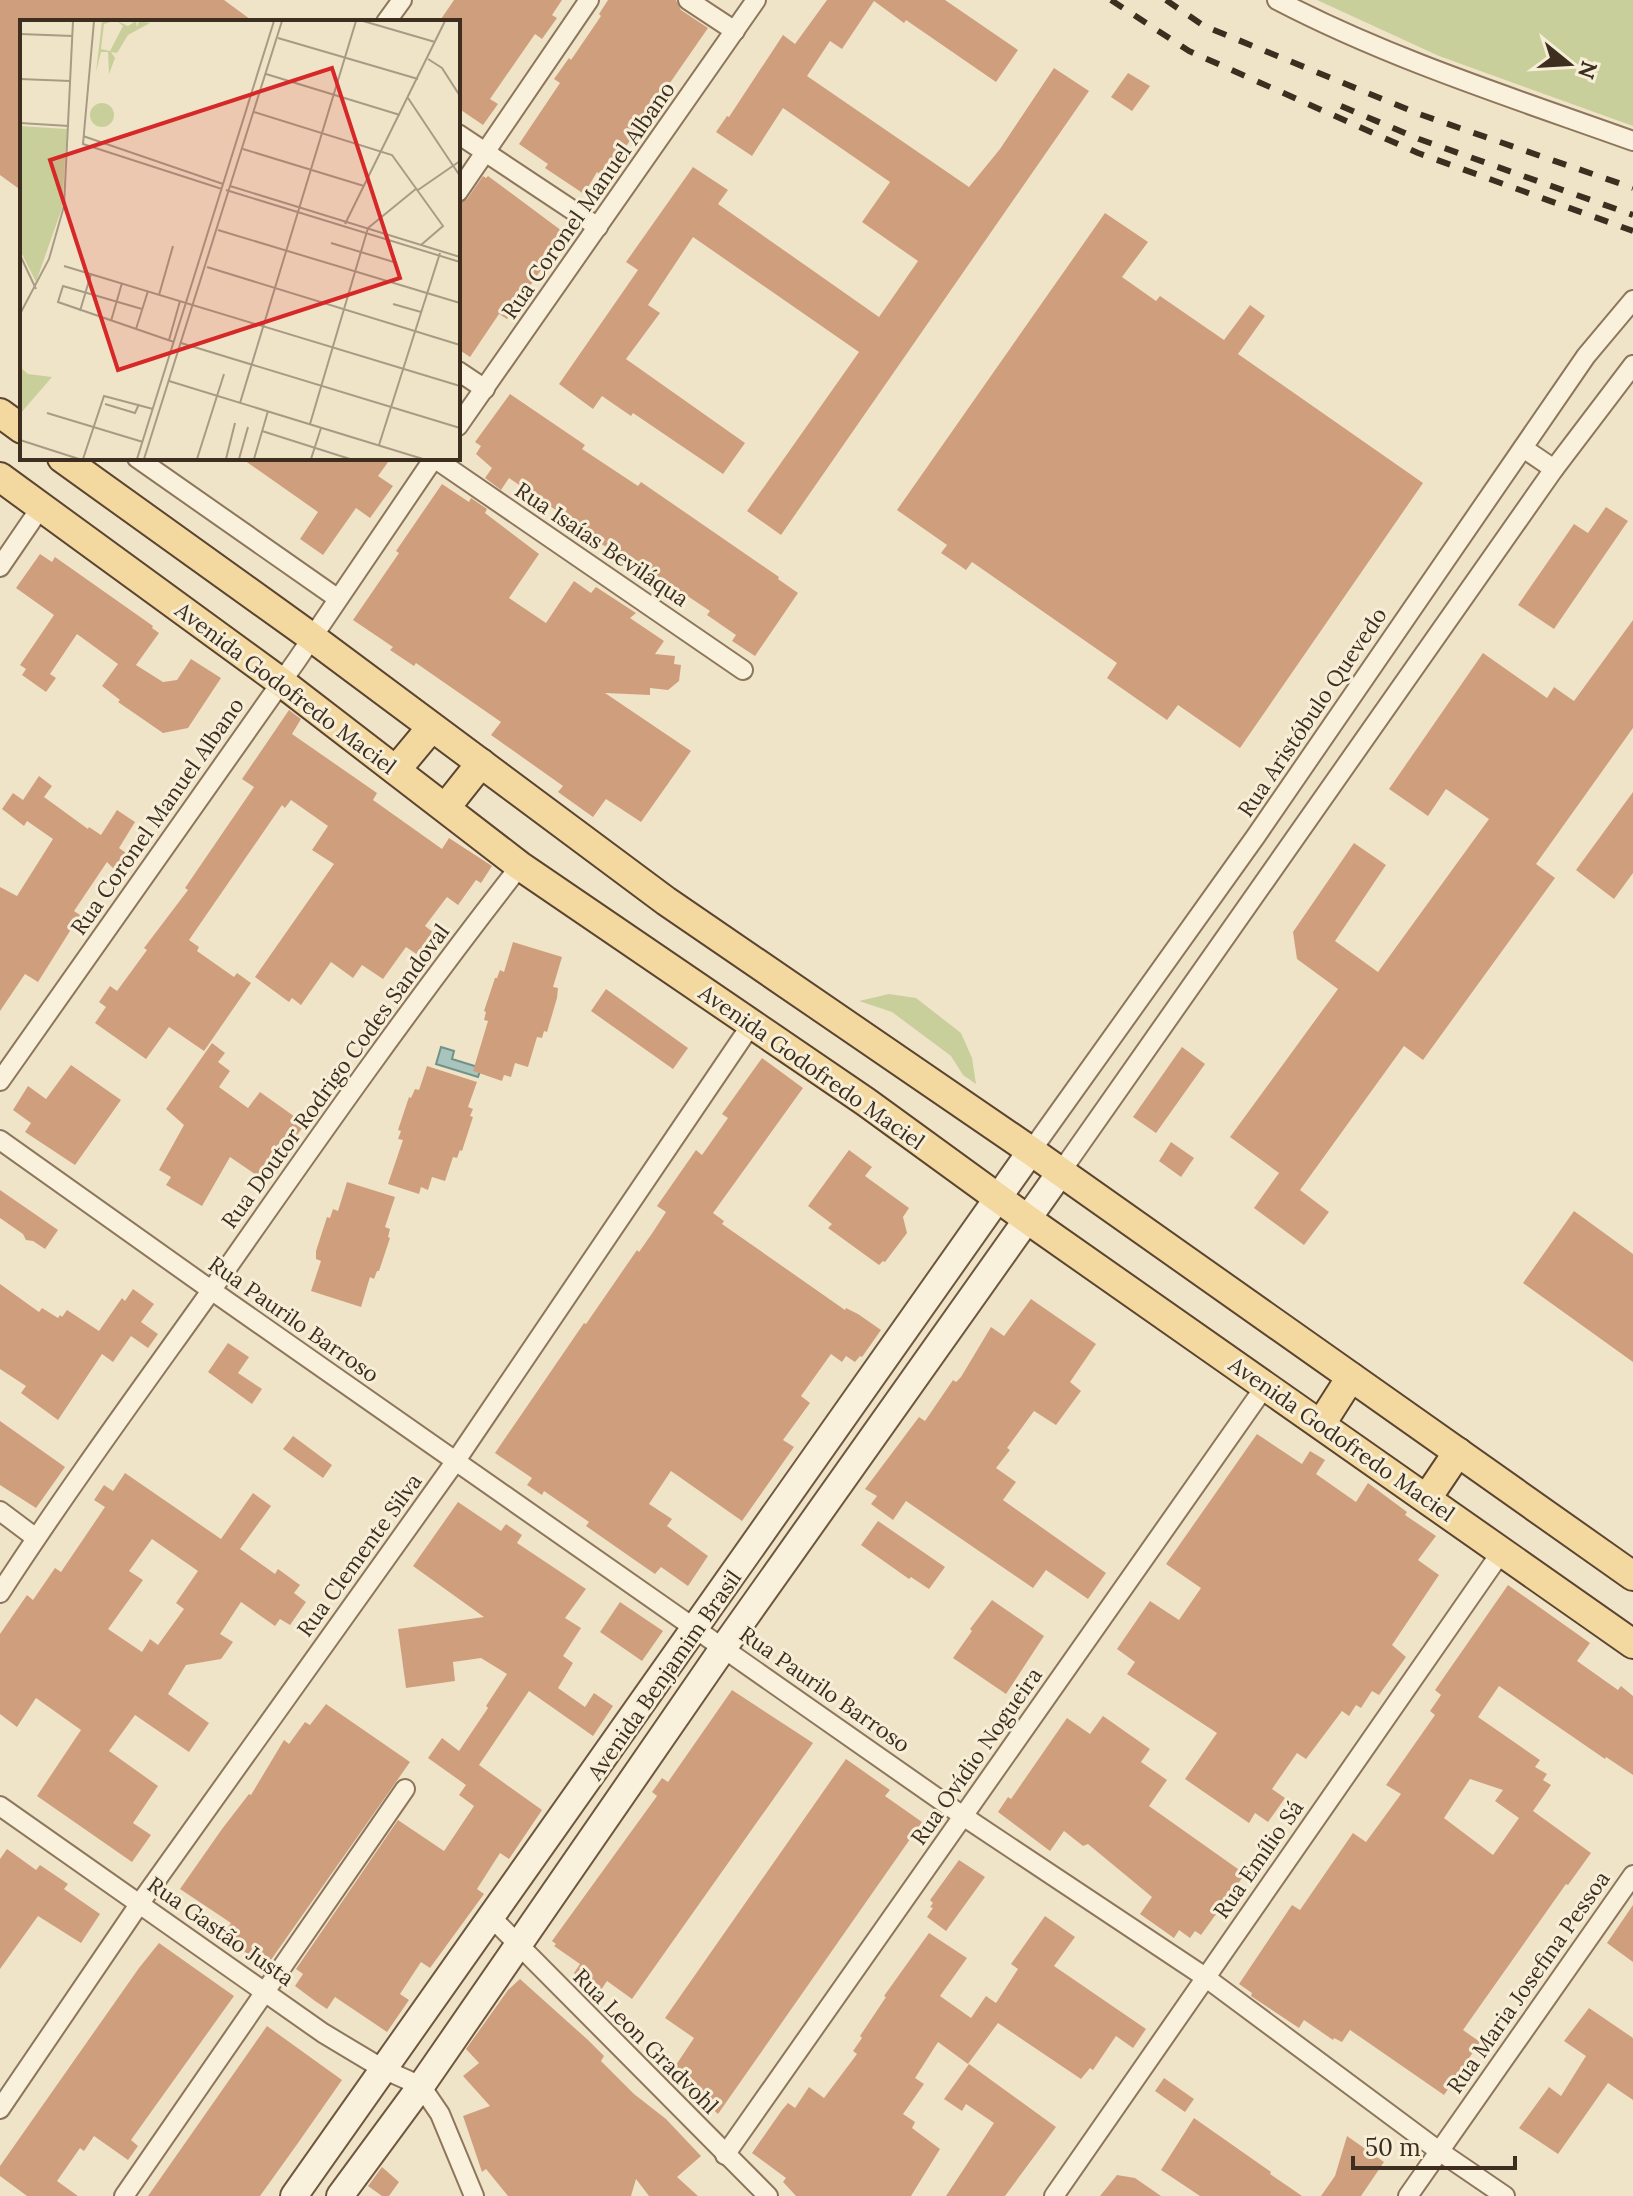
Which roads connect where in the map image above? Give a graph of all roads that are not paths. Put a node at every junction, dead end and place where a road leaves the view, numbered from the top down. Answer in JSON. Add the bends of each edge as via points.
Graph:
{"nodes":[{"id":1,"x":402,"y":0,"type":"edge"},
{"id":2,"x":589,"y":0,"type":"edge"},
{"id":3,"x":688,"y":0,"type":"edge"},
{"id":4,"x":756,"y":0,"type":"edge"},
{"id":5,"x":1277,"y":0,"type":"edge"},
{"id":6,"x":387,"y":20,"type":"edge"},
{"id":7,"x":735,"y":31,"type":"junction"},
{"id":8,"x":460,"y":135,"type":"edge"},
{"id":9,"x":1633,"y":141,"type":"edge"},
{"id":10,"x":485,"y":153,"type":"junction"},
{"id":11,"x":460,"y":189,"type":"edge"},
{"id":12,"x":598,"y":227,"type":"junction"},
{"id":13,"x":1633,"y":300,"type":"edge"},
{"id":14,"x":1633,"y":365,"type":"edge"},
{"id":15,"x":460,"y":372,"type":"edge"},
{"id":16,"x":485,"y":389,"type":"junction"},
{"id":17,"x":0,"y":413,"type":"edge"},
{"id":18,"x":460,"y":423,"type":"edge"},
{"id":19,"x":20,"y":428,"type":"edge"},
{"id":20,"x":1523,"y":448,"type":"junction"},
{"id":21,"x":67,"y":460,"type":"edge"},
{"id":22,"x":140,"y":460,"type":"edge"},
{"id":23,"x":433,"y":460,"type":"edge"},
{"id":24,"x":437,"y":460,"type":"edge"},
{"id":25,"x":1554,"y":469,"type":"junction"},
{"id":26,"x":0,"y":477,"type":"edge"},
{"id":27,"x":41,"y":507,"type":"junction"},
{"id":28,"x":0,"y":567,"type":"edge"},
{"id":29,"x":337,"y":598,"type":"junction"},
{"id":30,"x":310,"y":636,"type":"junction"},
{"id":31,"x":743,"y":670,"type":"dead end"},
{"id":32,"x":281,"y":682,"type":"junction"},
{"id":33,"x":431,"y":728,"type":"junction"},
{"id":34,"x":481,"y":763,"type":"junction"},
{"id":35,"x":396,"y":770,"type":"junction"},
{"id":36,"x":446,"y":807,"type":"junction"},
{"id":37,"x":520,"y":866,"type":"junction"},
{"id":38,"x":751,"y":1025,"type":"junction"},
{"id":39,"x":0,"y":1081,"type":"edge"},
{"id":40,"x":0,"y":1140,"type":"edge"},
{"id":41,"x":1031,"y":1151,"type":"junction"},
{"id":42,"x":1060,"y":1173,"type":"junction"},
{"id":43,"x":999,"y":1198,"type":"junction"},
{"id":44,"x":1027,"y":1219,"type":"junction"},
{"id":45,"x":211,"y":1290,"type":"junction"},
{"id":46,"x":1351,"y":1377,"type":"junction"},
{"id":47,"x":1266,"y":1385,"type":"junction"},
{"id":48,"x":1321,"y":1424,"type":"junction"},
{"id":49,"x":1458,"y":1452,"type":"junction"},
{"id":50,"x":455,"y":1462,"type":"junction"},
{"id":51,"x":1427,"y":1498,"type":"junction"},
{"id":52,"x":0,"y":1511,"type":"edge"},
{"id":53,"x":36,"y":1538,"type":"junction"},
{"id":54,"x":1502,"y":1551,"type":"junction"},
{"id":55,"x":1633,"y":1576,"type":"edge"},
{"id":56,"x":0,"y":1593,"type":"edge"},
{"id":57,"x":696,"y":1628,"type":"junction"},
{"id":58,"x":1633,"y":1644,"type":"edge"},
{"id":59,"x":724,"y":1647,"type":"junction"},
{"id":60,"x":405,"y":1789,"type":"dead end"},
{"id":61,"x":0,"y":1806,"type":"edge"},
{"id":62,"x":963,"y":1816,"type":"junction"},
{"id":63,"x":1633,"y":1875,"type":"edge"},
{"id":64,"x":140,"y":1903,"type":"junction"},
{"id":65,"x":492,"y":1918,"type":"junction"},
{"id":66,"x":518,"y":1945,"type":"junction"},
{"id":67,"x":1205,"y":1977,"type":"junction"},
{"id":68,"x":266,"y":1991,"type":"junction"},
{"id":69,"x":383,"y":2069,"type":"junction"},
{"id":70,"x":421,"y":2086,"type":"junction"},
{"id":71,"x":0,"y":2109,"type":"edge"},
{"id":72,"x":1439,"y":2151,"type":"junction"},
{"id":73,"x":725,"y":2155,"type":"junction"},
{"id":74,"x":124,"y":2196,"type":"edge"},
{"id":75,"x":294,"y":2196,"type":"edge"},
{"id":76,"x":340,"y":2196,"type":"edge"},
{"id":77,"x":474,"y":2196,"type":"edge"},
{"id":78,"x":768,"y":2196,"type":"edge"},
{"id":79,"x":1054,"y":2196,"type":"edge"},
{"id":80,"x":1408,"y":2196,"type":"edge"},
{"id":81,"x":1505,"y":2196,"type":"edge"}],
"edges":[{"from":1,"to":6,"type":"street"},
{"from":2,"to":10,"type":"street"},
{"from":3,"to":7,"type":"street"},
{"from":4,"to":7,"type":"street","name":"Rua Coronel Manuel Albano"},
{"from":5,"to":9,"type":"street","via":[[1336,31]]},
{"from":7,"to":12,"type":"street","name":"Rua Coronel Manuel Albano"},
{"from":8,"to":10,"type":"street"},
{"from":10,"to":11,"type":"street"},
{"from":10,"to":12,"type":"street"},
{"from":12,"to":16,"type":"street","name":"Rua Coronel Manuel Albano"},
{"from":13,"to":20,"type":"street","name":"Rua Aristóbulo Quevedo","via":[[1586,356]]},
{"from":14,"to":25,"type":"street"},
{"from":15,"to":16,"type":"street"},
{"from":16,"to":18,"type":"street","name":"Rua Coronel Manuel Albano"},
{"from":17,"to":19,"type":"main road"},
{"from":20,"to":25,"type":"street"},
{"from":20,"to":41,"type":"street","name":"Rua Aristóbulo Quevedo"},
{"from":21,"to":30,"type":"main road"},
{"from":22,"to":29,"type":"street"},
{"from":23,"to":29,"type":"street","name":"Rua Coronel Manuel Albano"},
{"from":24,"to":31,"type":"street","name":"Rua Isaías Beviláqua"},
{"from":25,"to":42,"type":"street"},
{"from":26,"to":27,"type":"main road","name":"Avenida Godofredo Maciel"},
{"from":27,"to":28,"type":"street"},
{"from":27,"to":32,"type":"main road","name":"Avenida Godofredo Maciel"},
{"from":29,"to":30,"type":"street","name":"Rua Coronel Manuel Albano"},
{"from":30,"to":32,"type":"street","name":"Rua Coronel Manuel Albano"},
{"from":30,"to":33,"type":"main road"},
{"from":32,"to":35,"type":"main road","name":"Avenida Godofredo Maciel"},
{"from":32,"to":39,"type":"street","name":"Rua Coronel Manuel Albano"},
{"from":33,"to":34,"type":"main road"},
{"from":33,"to":35,"type":"main road"},
{"from":34,"to":36,"type":"main road"},
{"from":34,"to":41,"type":"main road","via":[[666,901]]},
{"from":35,"to":36,"type":"main road","name":"Avenida Godofredo Maciel"},
{"from":36,"to":37,"type":"main road","name":"Avenida Godofredo Maciel"},
{"from":37,"to":38,"type":"main road","name":"Avenida Godofredo Maciel"},
{"from":37,"to":45,"type":"street","name":"Rua Doutor Rodrigo Codes Sandoval","via":[[430,981]]},
{"from":38,"to":43,"type":"main road","name":"Avenida Godofredo Maciel"},
{"from":38,"to":50,"type":"street","name":"Rua Clemente Silva"},
{"from":40,"to":45,"type":"street","name":"Rua Paurilo Barroso"},
{"from":41,"to":42,"type":"main road"},
{"from":41,"to":43,"type":"main road","name":"Avenida Benjamim Brasil"},
{"from":42,"to":44,"type":"main road","name":"Avenida Benjamim Brasil"},
{"from":42,"to":46,"type":"main road"},
{"from":43,"to":44,"type":"main road","name":"Avenida Godofredo Maciel"},
{"from":43,"to":57,"type":"main road","name":"Avenida Benjamim Brasil"},
{"from":44,"to":47,"type":"main road","name":"Avenida Godofredo Maciel"},
{"from":44,"to":59,"type":"main road","name":"Avenida Benjamim Brasil"},
{"from":45,"to":50,"type":"street","name":"Rua Paurilo Barroso"},
{"from":45,"to":53,"type":"street","name":"Rua Doutor Rodrigo Codes Sandoval"},
{"from":46,"to":48,"type":"main road"},
{"from":46,"to":49,"type":"main road"},
{"from":47,"to":48,"type":"main road","name":"Avenida Godofredo Maciel"},
{"from":47,"to":62,"type":"street","name":"Rua Ovídio Nogueira"},
{"from":48,"to":51,"type":"main road","name":"Avenida Godofredo Maciel"},
{"from":49,"to":51,"type":"main road"},
{"from":49,"to":55,"type":"main road"},
{"from":50,"to":57,"type":"street","name":"Rua Paurilo Barroso"},
{"from":50,"to":64,"type":"street","name":"Rua Clemente Silva"},
{"from":51,"to":54,"type":"main road","name":"Avenida Godofredo Maciel"},
{"from":52,"to":53,"type":"street"},
{"from":53,"to":56,"type":"street","name":"Rua Doutor Rodrigo Codes Sandoval"},
{"from":54,"to":58,"type":"main road","name":"Avenida Godofredo Maciel"},
{"from":54,"to":67,"type":"street","name":"Rua Emílio Sá"},
{"from":57,"to":59,"type":"street","name":"Rua Paurilo Barroso"},
{"from":57,"to":65,"type":"main road","name":"Avenida Benjamim Brasil"},
{"from":59,"to":62,"type":"street","name":"Rua Paurilo Barroso"},
{"from":59,"to":66,"type":"main road","name":"Avenida Benjamim Brasil"},
{"from":60,"to":68,"type":"street"},
{"from":61,"to":64,"type":"street","name":"Rua Gastão Justa"},
{"from":62,"to":67,"type":"street","name":"Rua Paurilo Barroso"},
{"from":62,"to":73,"type":"street","name":"Rua Ovídio Nogueira"},
{"from":63,"to":72,"type":"street","name":"Rua Maria Josefina Pessoa"},
{"from":64,"to":68,"type":"street","name":"Rua Gastão Justa"},
{"from":64,"to":71,"type":"street","name":"Rua Clemente Silva"},
{"from":65,"to":66,"type":"street","name":"Rua Leon Gradvohl"},
{"from":65,"to":69,"type":"main road","name":"Avenida Benjamim Brasil"},
{"from":66,"to":70,"type":"main road","name":"Avenida Benjamim Brasil"},
{"from":66,"to":73,"type":"street","name":"Rua Leon Gradvohl"},
{"from":67,"to":72,"type":"street","name":"Rua Paurilo Barroso"},
{"from":67,"to":79,"type":"street","name":"Rua Emílio Sá"},
{"from":68,"to":69,"type":"street","name":"Rua Gastão Justa"},
{"from":68,"to":74,"type":"street"},
{"from":69,"to":70,"type":"street","name":"Rua Gastão Justa"},
{"from":69,"to":75,"type":"main road","name":"Avenida Benjamim Brasil"},
{"from":70,"to":76,"type":"main road","name":"Avenida Benjamim Brasil"},
{"from":70,"to":77,"type":"street","via":[[446,2125]]},
{"from":72,"to":80,"type":"street","name":"Rua Maria Josefina Pessoa"},
{"from":72,"to":81,"type":"street","name":"Rua Paurilo Barroso"},
{"from":73,"to":78,"type":"street","name":"Rua Leon Gradvohl"}]}
